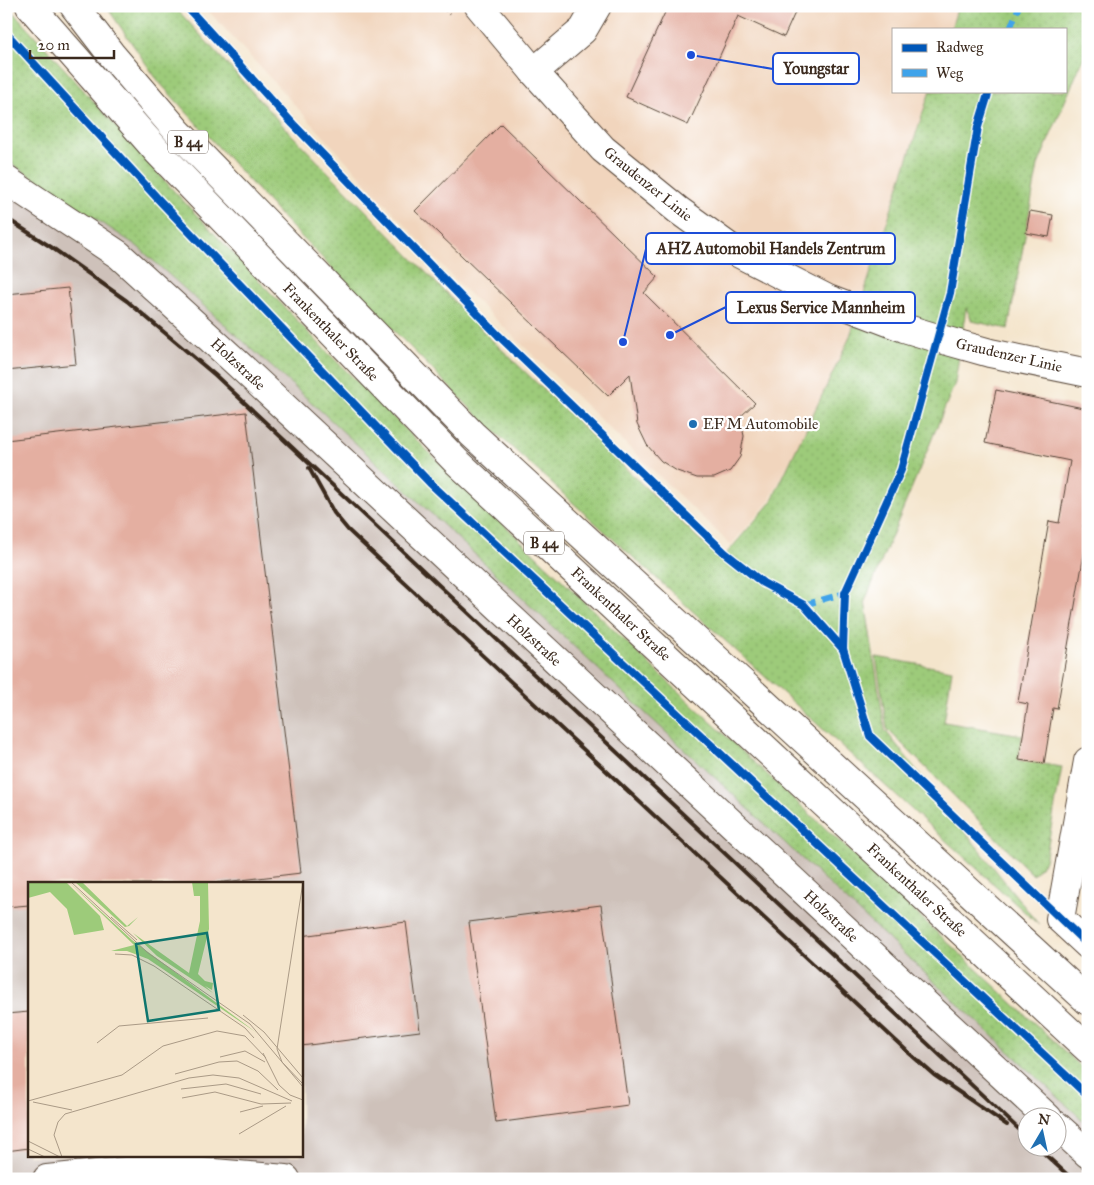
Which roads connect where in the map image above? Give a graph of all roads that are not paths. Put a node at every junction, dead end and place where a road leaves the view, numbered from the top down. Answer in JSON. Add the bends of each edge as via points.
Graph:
{"nodes":[{"id":1,"x":30,"y":6,"type":"edge"},
{"id":2,"x":74,"y":6,"type":"edge"},
{"id":3,"x":479,"y":6,"type":"edge"},
{"id":4,"x":597,"y":6,"type":"edge"},
{"id":5,"x":534,"y":72,"type":"junction"},
{"id":6,"x":6,"y":180,"type":"edge"},
{"id":7,"x":1088,"y":373,"type":"edge"},
{"id":8,"x":1088,"y":761,"type":"edge"},
{"id":9,"x":1088,"y":945,"type":"edge"},
{"id":10,"x":1088,"y":1001,"type":"edge"},
{"id":11,"x":1088,"y":1049,"type":"edge"},
{"id":12,"x":1037,"y":1108,"type":"edge"},
{"id":13,"x":1066,"y":1134,"type":"edge"},
{"id":14,"x":1088,"y":1154,"type":"edge"},
{"id":15,"x":47,"y":1179,"type":"edge"},
{"id":16,"x":286,"y":1179,"type":"edge"}],
"edges":[{"from":1,"to":11,"type":"main road","name":"Frankenthaler Straße","number":"B 44","via":[[158,152],[455,460]]},
{"from":2,"to":10,"type":"main road","name":"Frankenthaler Straße","number":"B 44","via":[[178,132],[472,434]]},
{"from":3,"to":5,"type":"main road","name":"Graudenzer Linie"},
{"from":4,"to":5,"type":"main road","via":[[582,30]]},
{"from":5,"to":7,"type":"main road","name":"Graudenzer Linie","via":[[603,149],[736,252],[828,299],[904,328],[990,353]]},
{"from":6,"to":12,"type":"main road","name":"Holzstraße","via":[[119,255]]},
{"from":8,"to":9,"type":"main road","via":[[1060,919]]},
{"from":13,"to":14,"type":"main road"},
{"from":15,"to":16,"type":"main road","via":[[155,1168]]}]}
